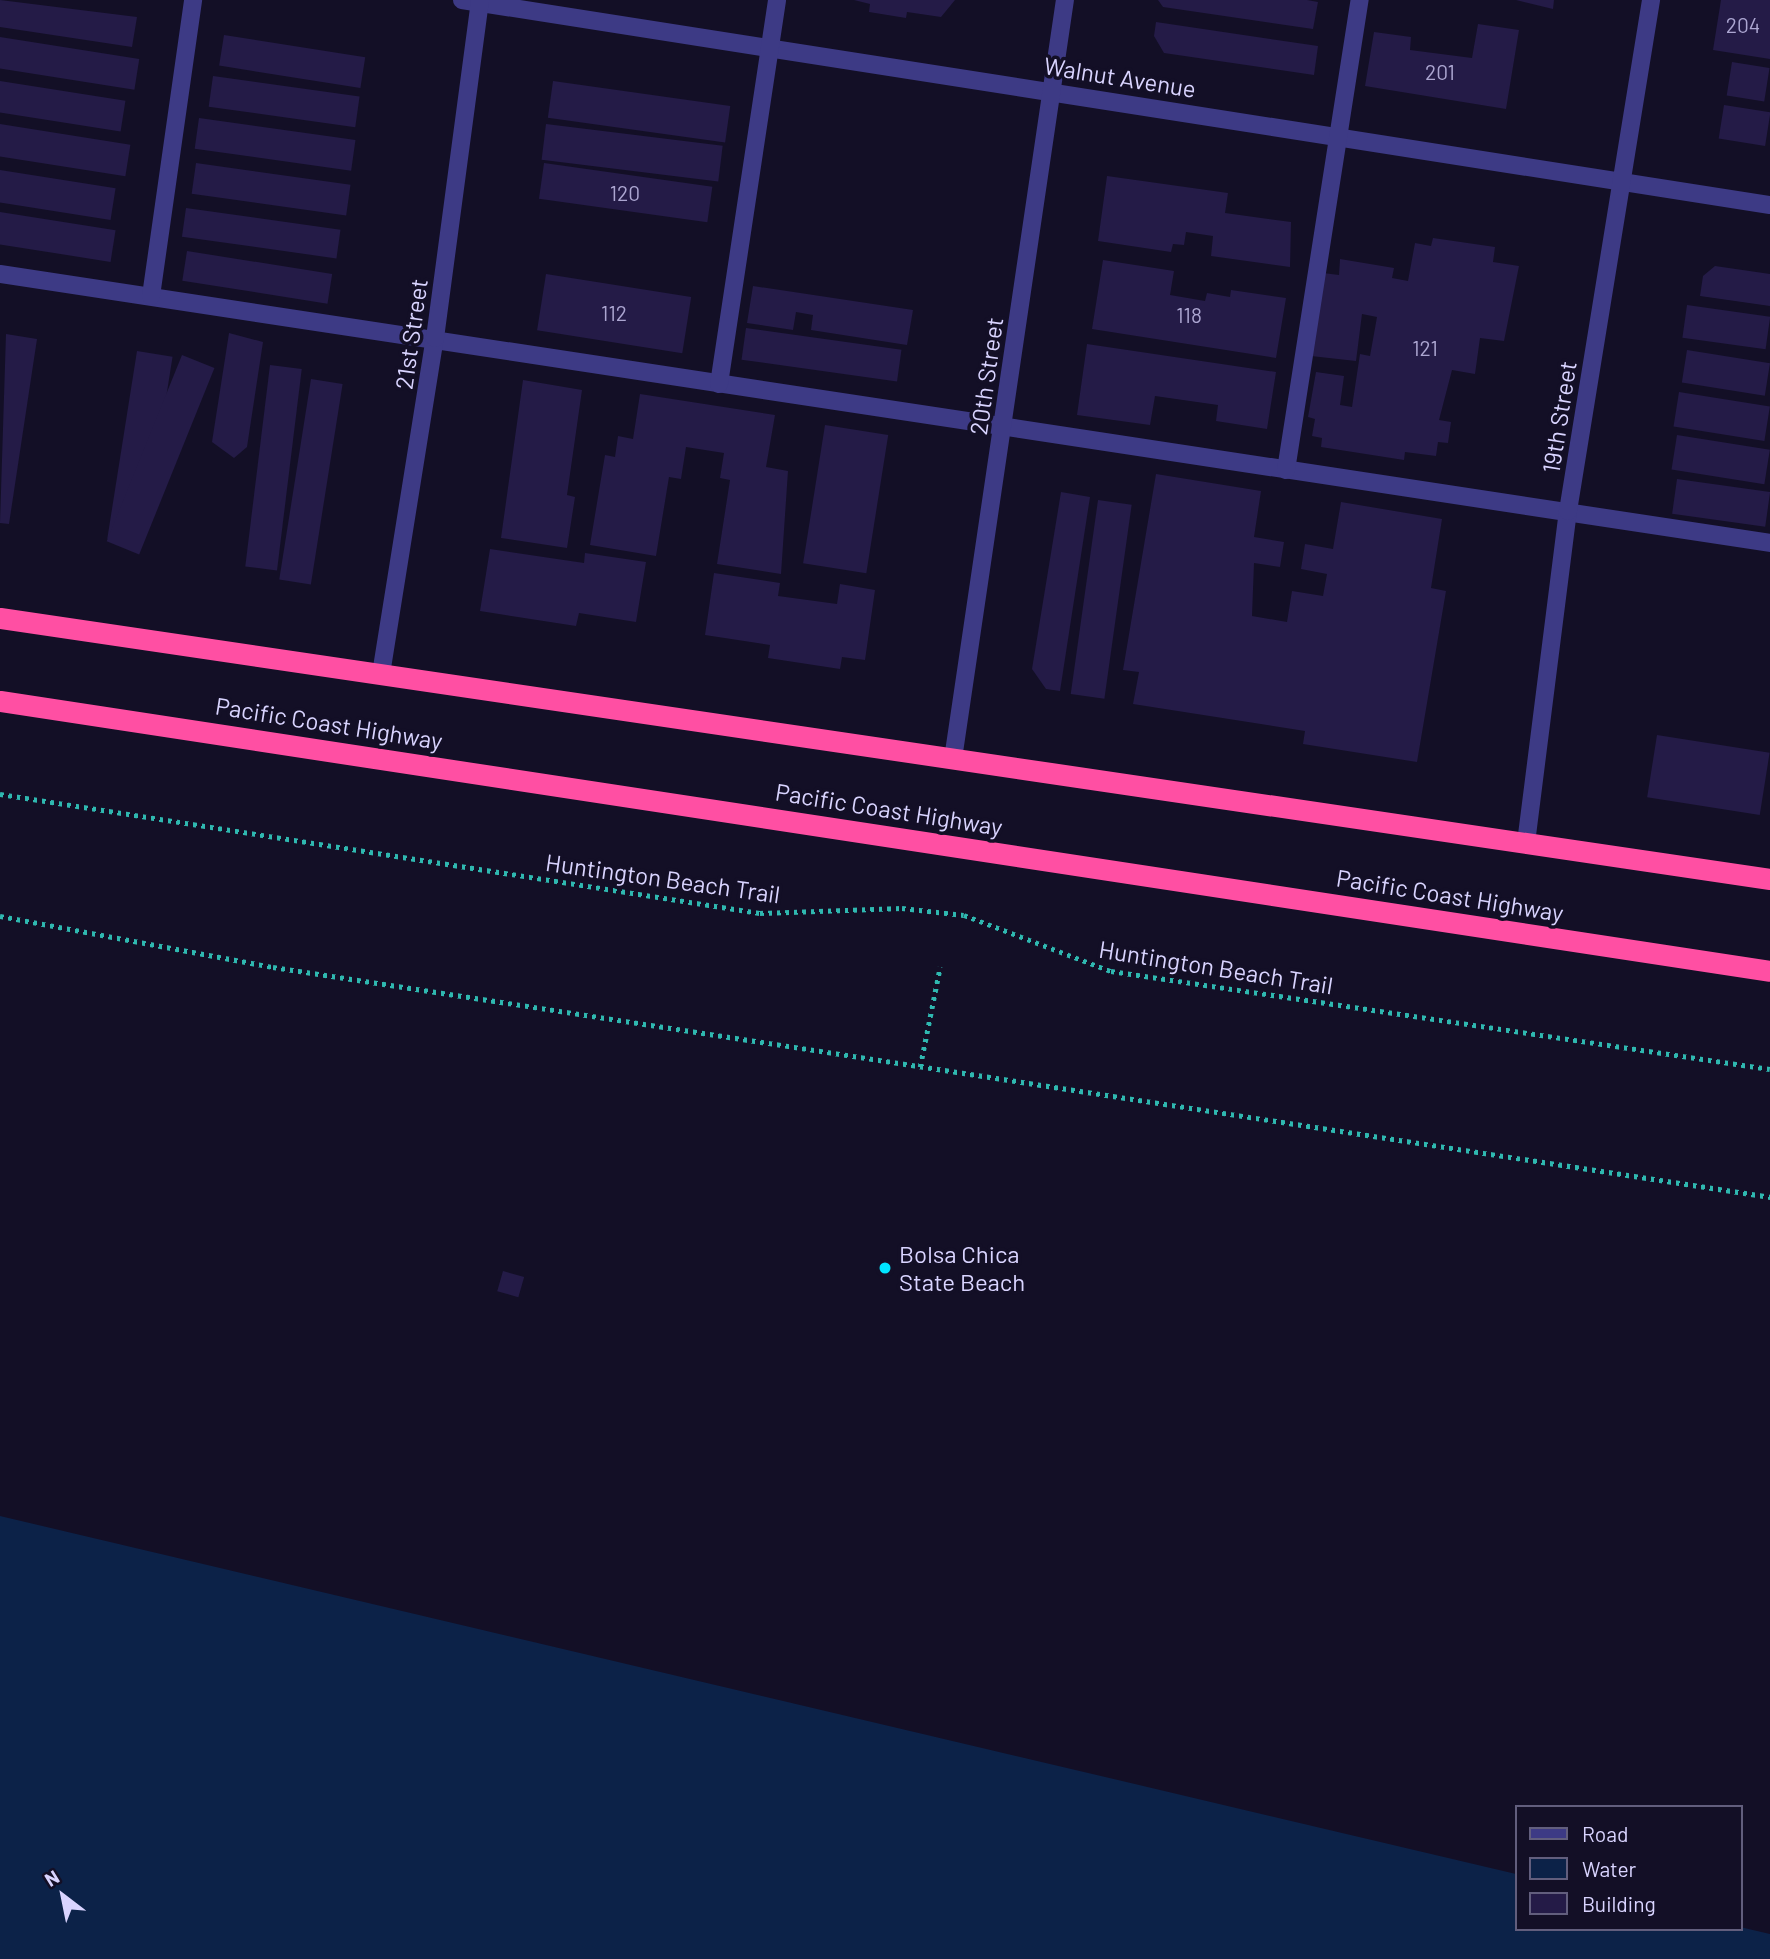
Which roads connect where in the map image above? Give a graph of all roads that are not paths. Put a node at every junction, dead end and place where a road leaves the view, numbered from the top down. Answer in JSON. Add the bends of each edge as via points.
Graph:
{"nodes":[{"id":1,"x":193,"y":0,"type":"edge"},
{"id":2,"x":777,"y":0,"type":"edge"},
{"id":3,"x":1065,"y":0,"type":"edge"},
{"id":4,"x":1360,"y":0,"type":"edge"},
{"id":5,"x":1651,"y":0,"type":"edge"},
{"id":6,"x":474,"y":1,"type":"edge"},
{"id":7,"x":770,"y":47,"type":"junction"},
{"id":8,"x":1050,"y":92,"type":"junction"},
{"id":9,"x":1338,"y":136,"type":"junction"},
{"id":10,"x":1622,"y":182,"type":"junction"},
{"id":11,"x":1770,"y":205,"type":"edge"},
{"id":12,"x":0,"y":274,"type":"edge"},
{"id":13,"x":151,"y":296,"type":"junction"},
{"id":14,"x":436,"y":338,"type":"junction"},
{"id":15,"x":719,"y":384,"type":"junction"},
{"id":16,"x":1004,"y":426,"type":"junction"},
{"id":17,"x":1286,"y":470,"type":"junction"},
{"id":18,"x":1568,"y":511,"type":"junction"},
{"id":19,"x":1770,"y":543,"type":"edge"},
{"id":20,"x":0,"y":618,"type":"edge"},
{"id":21,"x":381,"y":674,"type":"junction"},
{"id":22,"x":0,"y":701,"type":"edge"},
{"id":23,"x":953,"y":759,"type":"junction"},
{"id":24,"x":1526,"y":843,"type":"junction"},
{"id":25,"x":1770,"y":879,"type":"edge"},
{"id":26,"x":1770,"y":971,"type":"edge"}],
"edges":[{"from":1,"to":13,"type":"street"},
{"from":2,"to":7,"type":"street"},
{"from":3,"to":8,"type":"street","name":"20th Street"},
{"from":4,"to":9,"type":"street"},
{"from":5,"to":10,"type":"street","name":"19th Street"},
{"from":6,"to":7,"type":"street","name":"Walnut Avenue"},
{"from":6,"to":14,"type":"street","name":"21st Street"},
{"from":7,"to":8,"type":"street","name":"Walnut Avenue"},
{"from":7,"to":15,"type":"street"},
{"from":8,"to":9,"type":"street","name":"Walnut Avenue"},
{"from":8,"to":16,"type":"street","name":"20th Street"},
{"from":9,"to":10,"type":"street","name":"Walnut Avenue"},
{"from":9,"to":17,"type":"street"},
{"from":10,"to":11,"type":"street","name":"Walnut Avenue"},
{"from":10,"to":18,"type":"street","name":"19th Street"},
{"from":12,"to":13,"type":"street"},
{"from":13,"to":14,"type":"street"},
{"from":14,"to":15,"type":"street"},
{"from":14,"to":21,"type":"street","name":"21st Street"},
{"from":15,"to":16,"type":"street"},
{"from":16,"to":17,"type":"street"},
{"from":16,"to":23,"type":"street","name":"20th Street"},
{"from":17,"to":18,"type":"street"},
{"from":18,"to":19,"type":"street"},
{"from":18,"to":24,"type":"street","name":"19th Street"},
{"from":20,"to":21,"type":"highway"},
{"from":21,"to":23,"type":"highway"},
{"from":22,"to":26,"type":"highway","name":"Pacific Coast Highway"},
{"from":23,"to":24,"type":"highway"},
{"from":24,"to":25,"type":"highway"}]}
